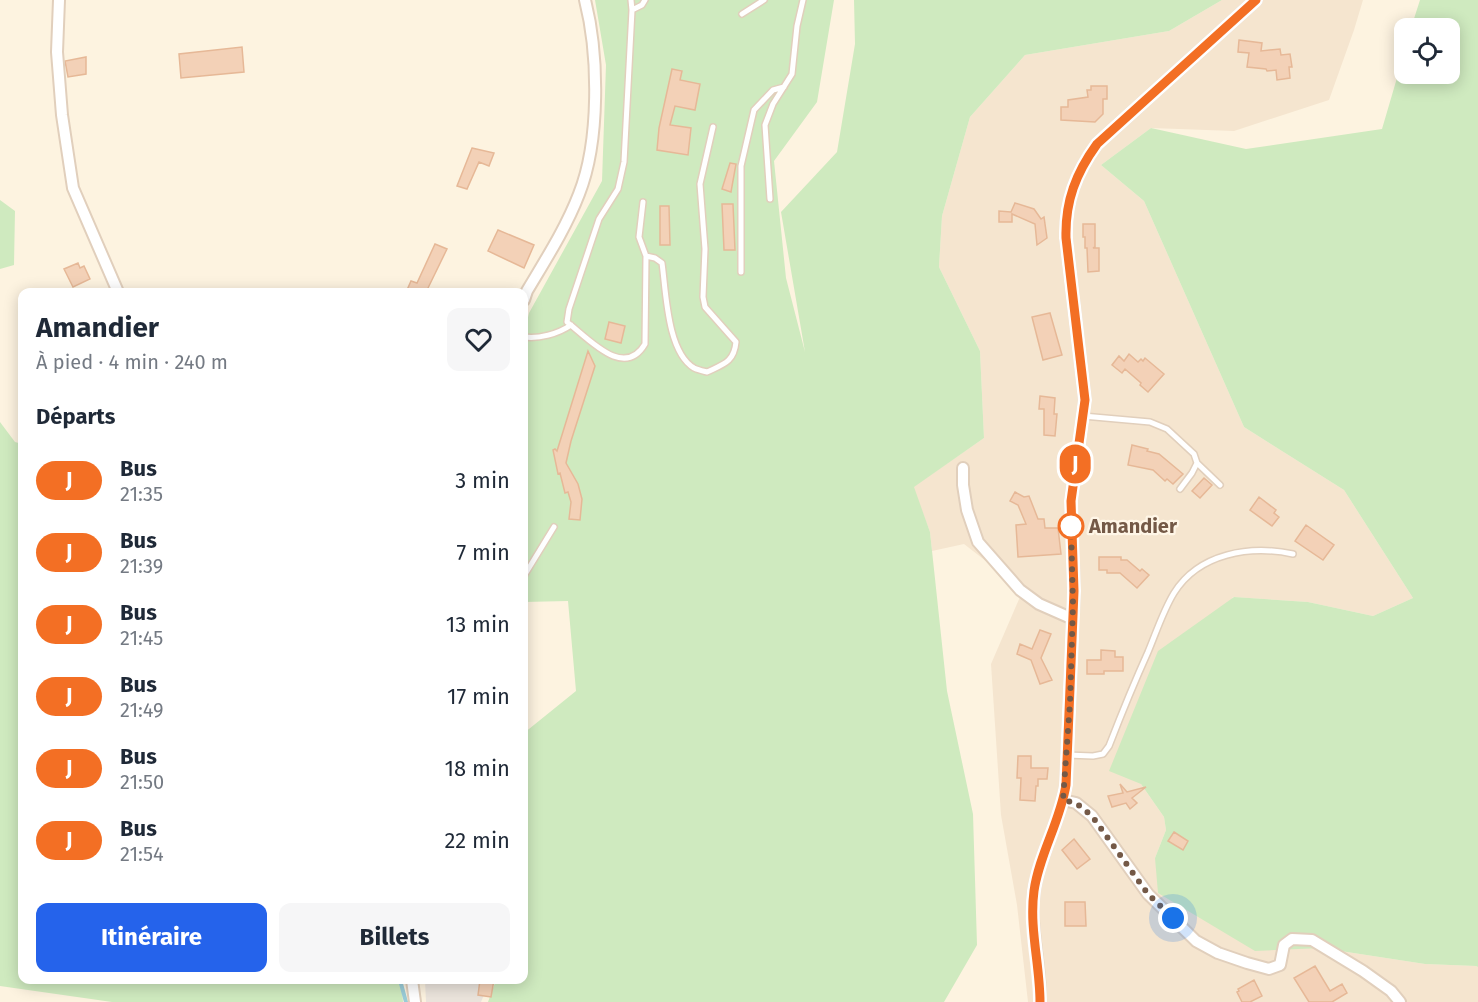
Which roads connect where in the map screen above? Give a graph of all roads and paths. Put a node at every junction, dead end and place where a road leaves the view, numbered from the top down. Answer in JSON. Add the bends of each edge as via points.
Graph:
{"nodes":[{"id":1,"x":59,"y":0,"type":"edge"},
{"id":2,"x":585,"y":0,"type":"edge"},
{"id":3,"x":631,"y":0,"type":"edge"},
{"id":4,"x":645,"y":0,"type":"edge"},
{"id":5,"x":764,"y":0,"type":"edge"},
{"id":6,"x":802,"y":0,"type":"edge"},
{"id":7,"x":1256,"y":0,"type":"edge"},
{"id":8,"x":632,"y":10,"type":"junction"},
{"id":9,"x":742,"y":14,"type":"dead end"},
{"id":10,"x":784,"y":87,"type":"junction"},
{"id":11,"x":713,"y":127,"type":"dead end"},
{"id":12,"x":770,"y":199,"type":"dead end"},
{"id":13,"x":644,"y":202,"type":"dead end"},
{"id":14,"x":646,"y":256,"type":"junction"},
{"id":15,"x":741,"y":272,"type":"dead end"},
{"id":16,"x":116,"y":288,"type":"edge"},
{"id":17,"x":528,"y":289,"type":"edge"},
{"id":18,"x":571,"y":325,"type":"junction"},
{"id":19,"x":528,"y":338,"type":"edge"},
{"id":20,"x":1083,"y":416,"type":"junction"},
{"id":21,"x":1197,"y":463,"type":"junction"},
{"id":22,"x":963,"y":468,"type":"dead end"},
{"id":23,"x":1220,"y":485,"type":"dead end"},
{"id":24,"x":1180,"y":489,"type":"dead end"},
{"id":25,"x":554,"y":526,"type":"dead end"},
{"id":26,"x":1293,"y":554,"type":"dead end"},
{"id":27,"x":528,"y":569,"type":"edge"},
{"id":28,"x":1073,"y":619,"type":"junction"},
{"id":29,"x":1067,"y":755,"type":"junction"},
{"id":30,"x":1063,"y":800,"type":"junction"},
{"id":31,"x":413,"y":984,"type":"edge"},
{"id":32,"x":415,"y":1002,"type":"edge"},
{"id":33,"x":1040,"y":1002,"type":"edge"},
{"id":34,"x":1400,"y":1002,"type":"edge"}],
"edges":[{"from":1,"to":16,"type":"street","via":[[57,52],[71,180]]},
{"from":2,"to":17,"type":"street","via":[[594,49],[588,166],[568,219]]},
{"from":3,"to":8,"type":"lane"},
{"from":4,"to":8,"type":"lane"},
{"from":5,"to":9,"type":"lane"},
{"from":6,"to":10,"type":"lane","via":[[792,74]]},
{"from":7,"to":20,"type":"street","via":[[1097,144],[1075,180],[1065,219],[1083,378]]},
{"from":8,"to":18,"type":"lane","via":[[624,162],[618,189],[599,219],[578,282],[567,322]]},
{"from":10,"to":12,"type":"lane","via":[[765,125]]},
{"from":10,"to":15,"type":"lane","via":[[773,90],[753,110],[741,166]]},
{"from":11,"to":14,"type":"lane","via":[[700,184],[705,249],[703,297],[705,308],[736,342],[735,354],[727,362],[707,372],[693,367],[682,355],[670,323],[662,262]]},
{"from":13,"to":14,"type":"lane","via":[[639,237]]},
{"from":14,"to":18,"type":"lane","via":[[645,344],[640,353],[620,359]]},
{"from":18,"to":19,"type":"lane","via":[[561,332]]},
{"from":20,"to":21,"type":"lane","via":[[1150,422],[1167,429],[1194,454]]},
{"from":20,"to":28,"type":"street","via":[[1071,501]]},
{"from":21,"to":23,"type":"lane"},
{"from":21,"to":24,"type":"lane"},
{"from":22,"to":28,"type":"street","via":[[967,510],[978,542],[1020,591]]},
{"from":25,"to":27,"type":"lane"},
{"from":26,"to":29,"type":"lane","via":[[1266,550],[1234,553],[1215,558],[1193,571],[1174,593],[1109,746],[1103,754]]},
{"from":28,"to":29,"type":"street"},
{"from":29,"to":30,"type":"street"},
{"from":30,"to":33,"type":"street","via":[[1034,890],[1032,910]]},
{"from":30,"to":34,"type":"street","via":[[1076,803],[1092,816],[1148,894],[1196,940],[1218,953],[1269,969],[1280,965],[1284,945],[1293,939],[1312,940],[1371,976]]},
{"from":31,"to":32,"type":"street"}]}
